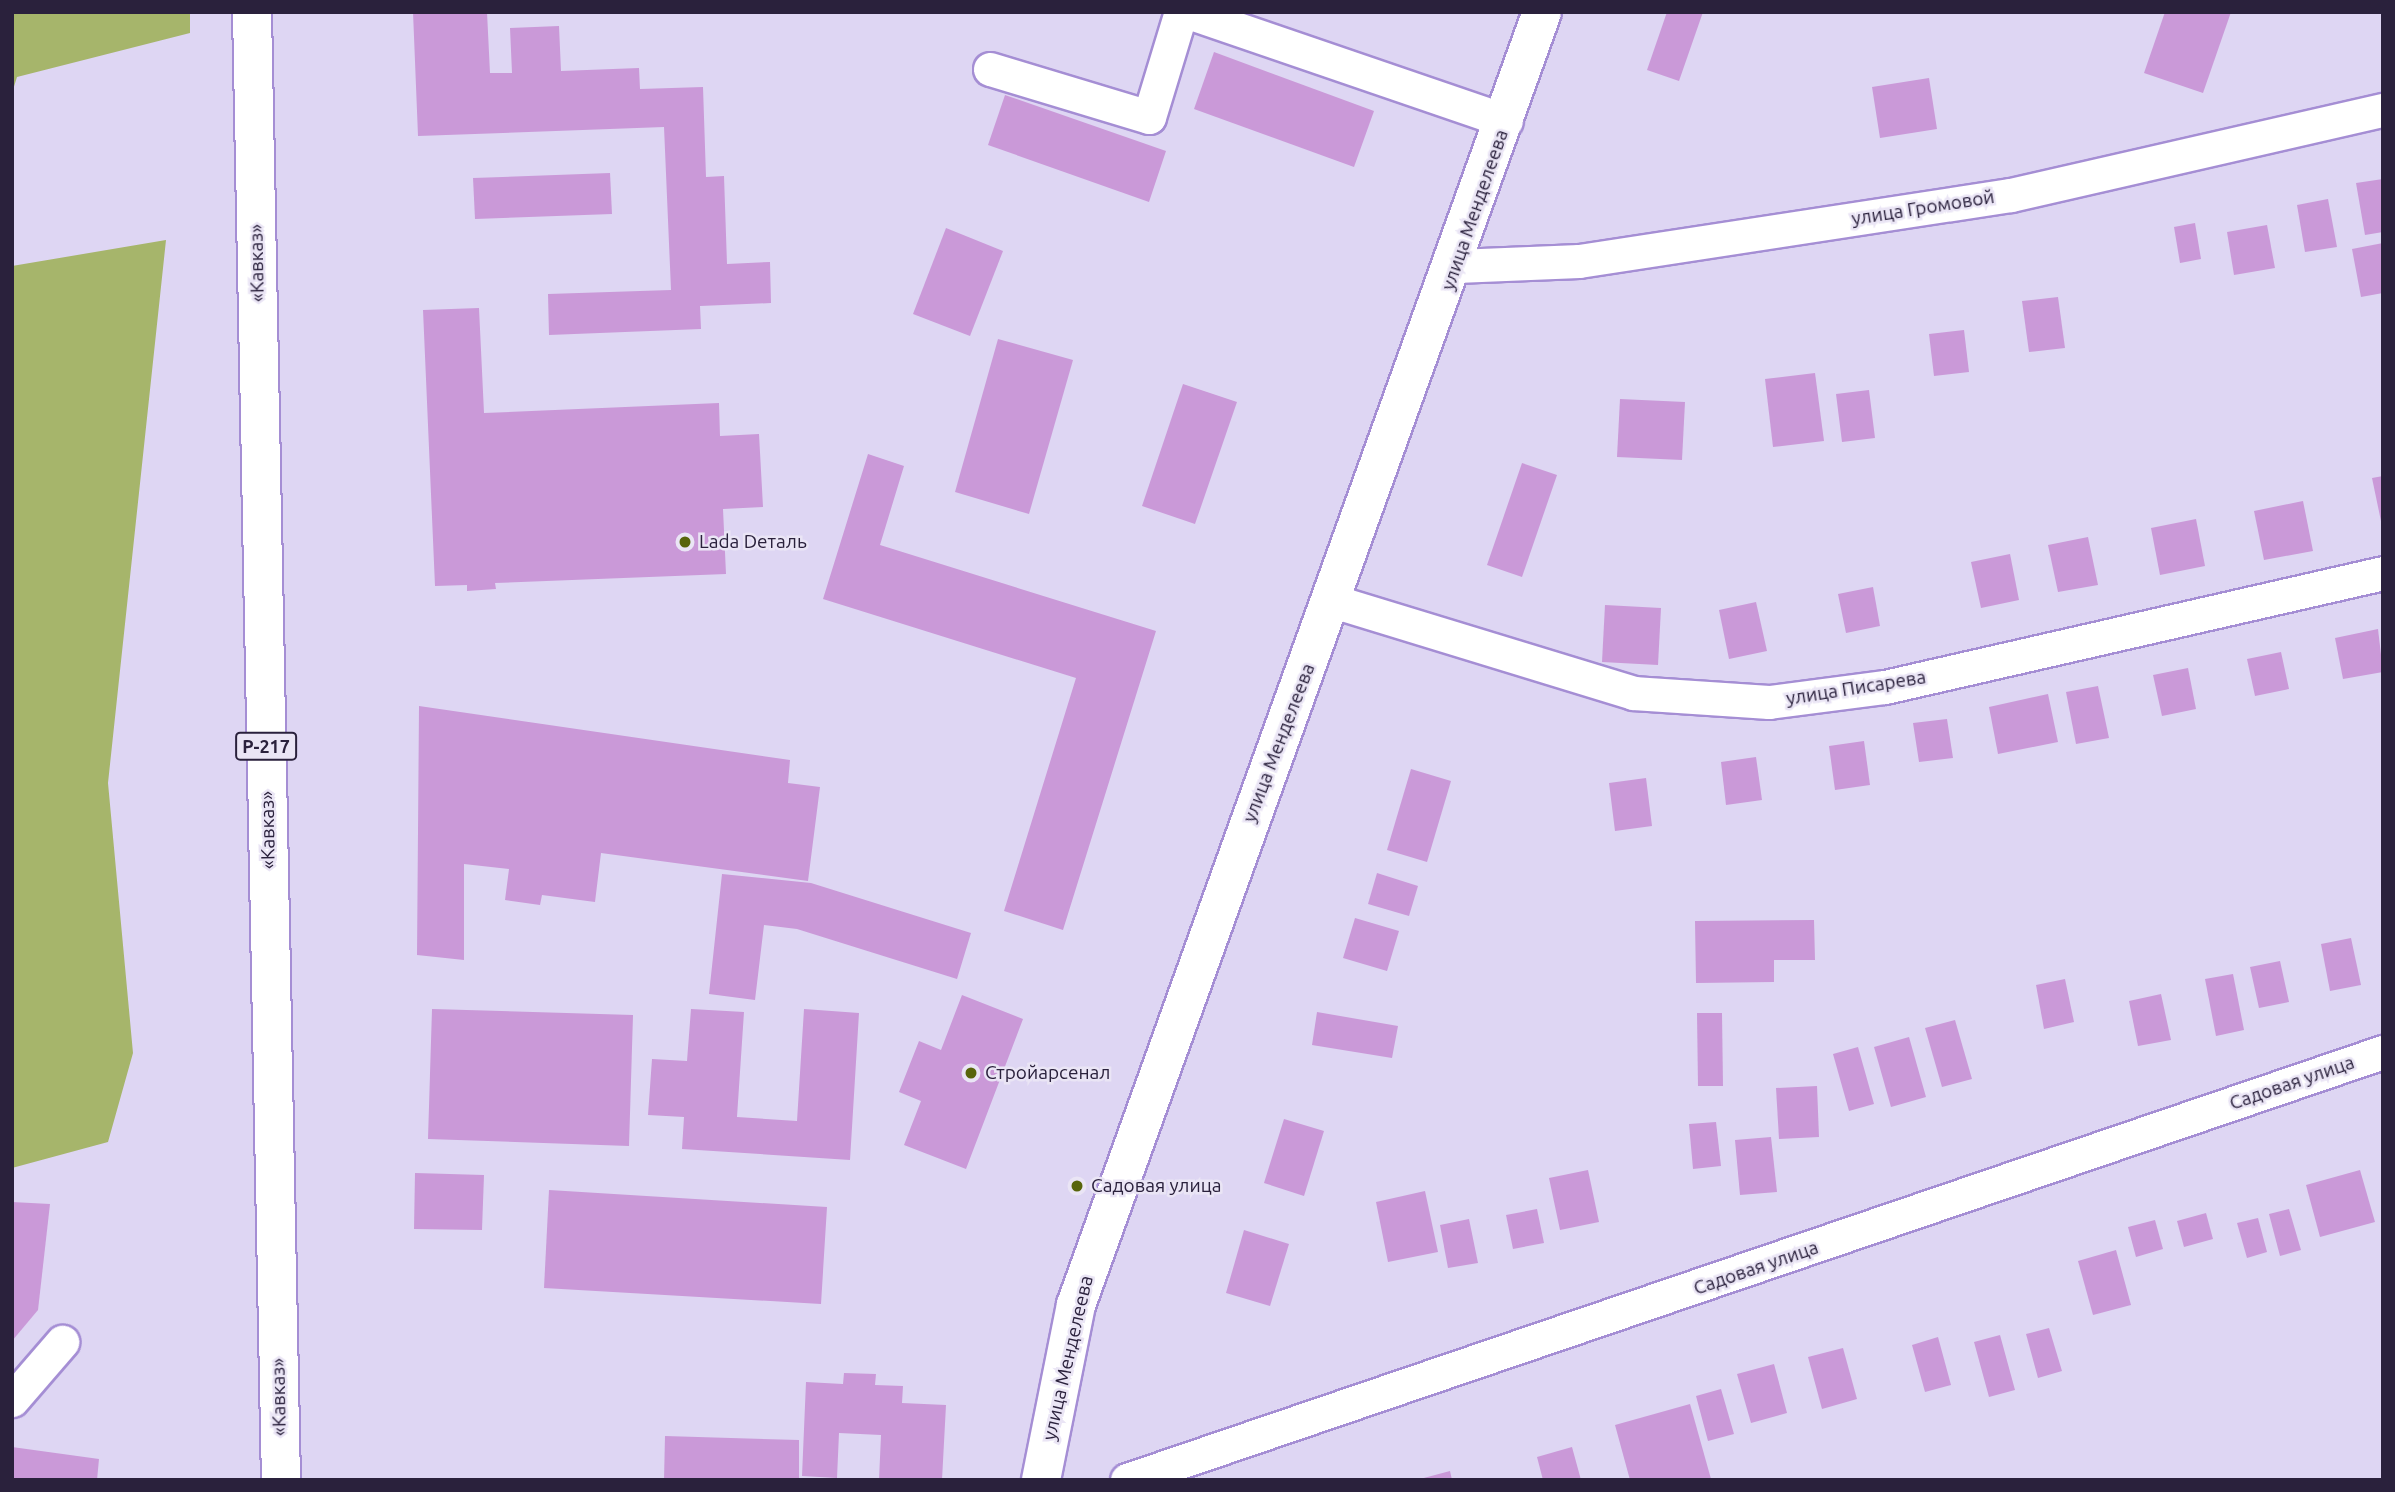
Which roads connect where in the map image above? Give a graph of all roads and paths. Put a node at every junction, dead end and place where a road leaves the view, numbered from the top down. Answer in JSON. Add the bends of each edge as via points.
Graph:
{"nodes":[{"id":1,"x":251,"y":12,"type":"edge"},
{"id":2,"x":1181,"y":12,"type":"edge"},
{"id":3,"x":1188,"y":12,"type":"edge"},
{"id":4,"x":1542,"y":12,"type":"edge"},
{"id":5,"x":990,"y":69,"type":"dead end"},
{"id":6,"x":2383,"y":110,"type":"edge"},
{"id":7,"x":1506,"y":121,"type":"junction"},
{"id":8,"x":1456,"y":266,"type":"junction"},
{"id":9,"x":2383,"y":573,"type":"edge"},
{"id":10,"x":1333,"y":601,"type":"junction"},
{"id":11,"x":2383,"y":1052,"type":"edge"},
{"id":12,"x":62,"y":1342,"type":"dead end"},
{"id":13,"x":12,"y":1400,"type":"edge"},
{"id":14,"x":281,"y":1480,"type":"edge"},
{"id":15,"x":1041,"y":1480,"type":"edge"},
{"id":16,"x":1127,"y":1480,"type":"edge"}],
"edges":[{"from":1,"to":14,"type":"main road","name":"«Кавказ»","number":"Р-217"},
{"from":2,"to":5,"type":"street","via":[[1149,117]]},
{"from":3,"to":7,"type":"street"},
{"from":4,"to":7,"type":"main road","name":"улица Менделеева"},
{"from":6,"to":8,"type":"street","name":"улица Громовой","via":[[2011,195],[1579,261]]},
{"from":7,"to":8,"type":"main road","name":"улица Менделеева"},
{"from":8,"to":10,"type":"main road","name":"улица Менделеева"},
{"from":9,"to":10,"type":"street","name":"улица Писарева","via":[[1885,687],[1769,702],[1633,693]]},
{"from":10,"to":15,"type":"main road","name":"улица Менделеева","via":[[1076,1305]]},
{"from":11,"to":16,"type":"street","name":"Садовая улица"},
{"from":12,"to":13,"type":"street"}]}
